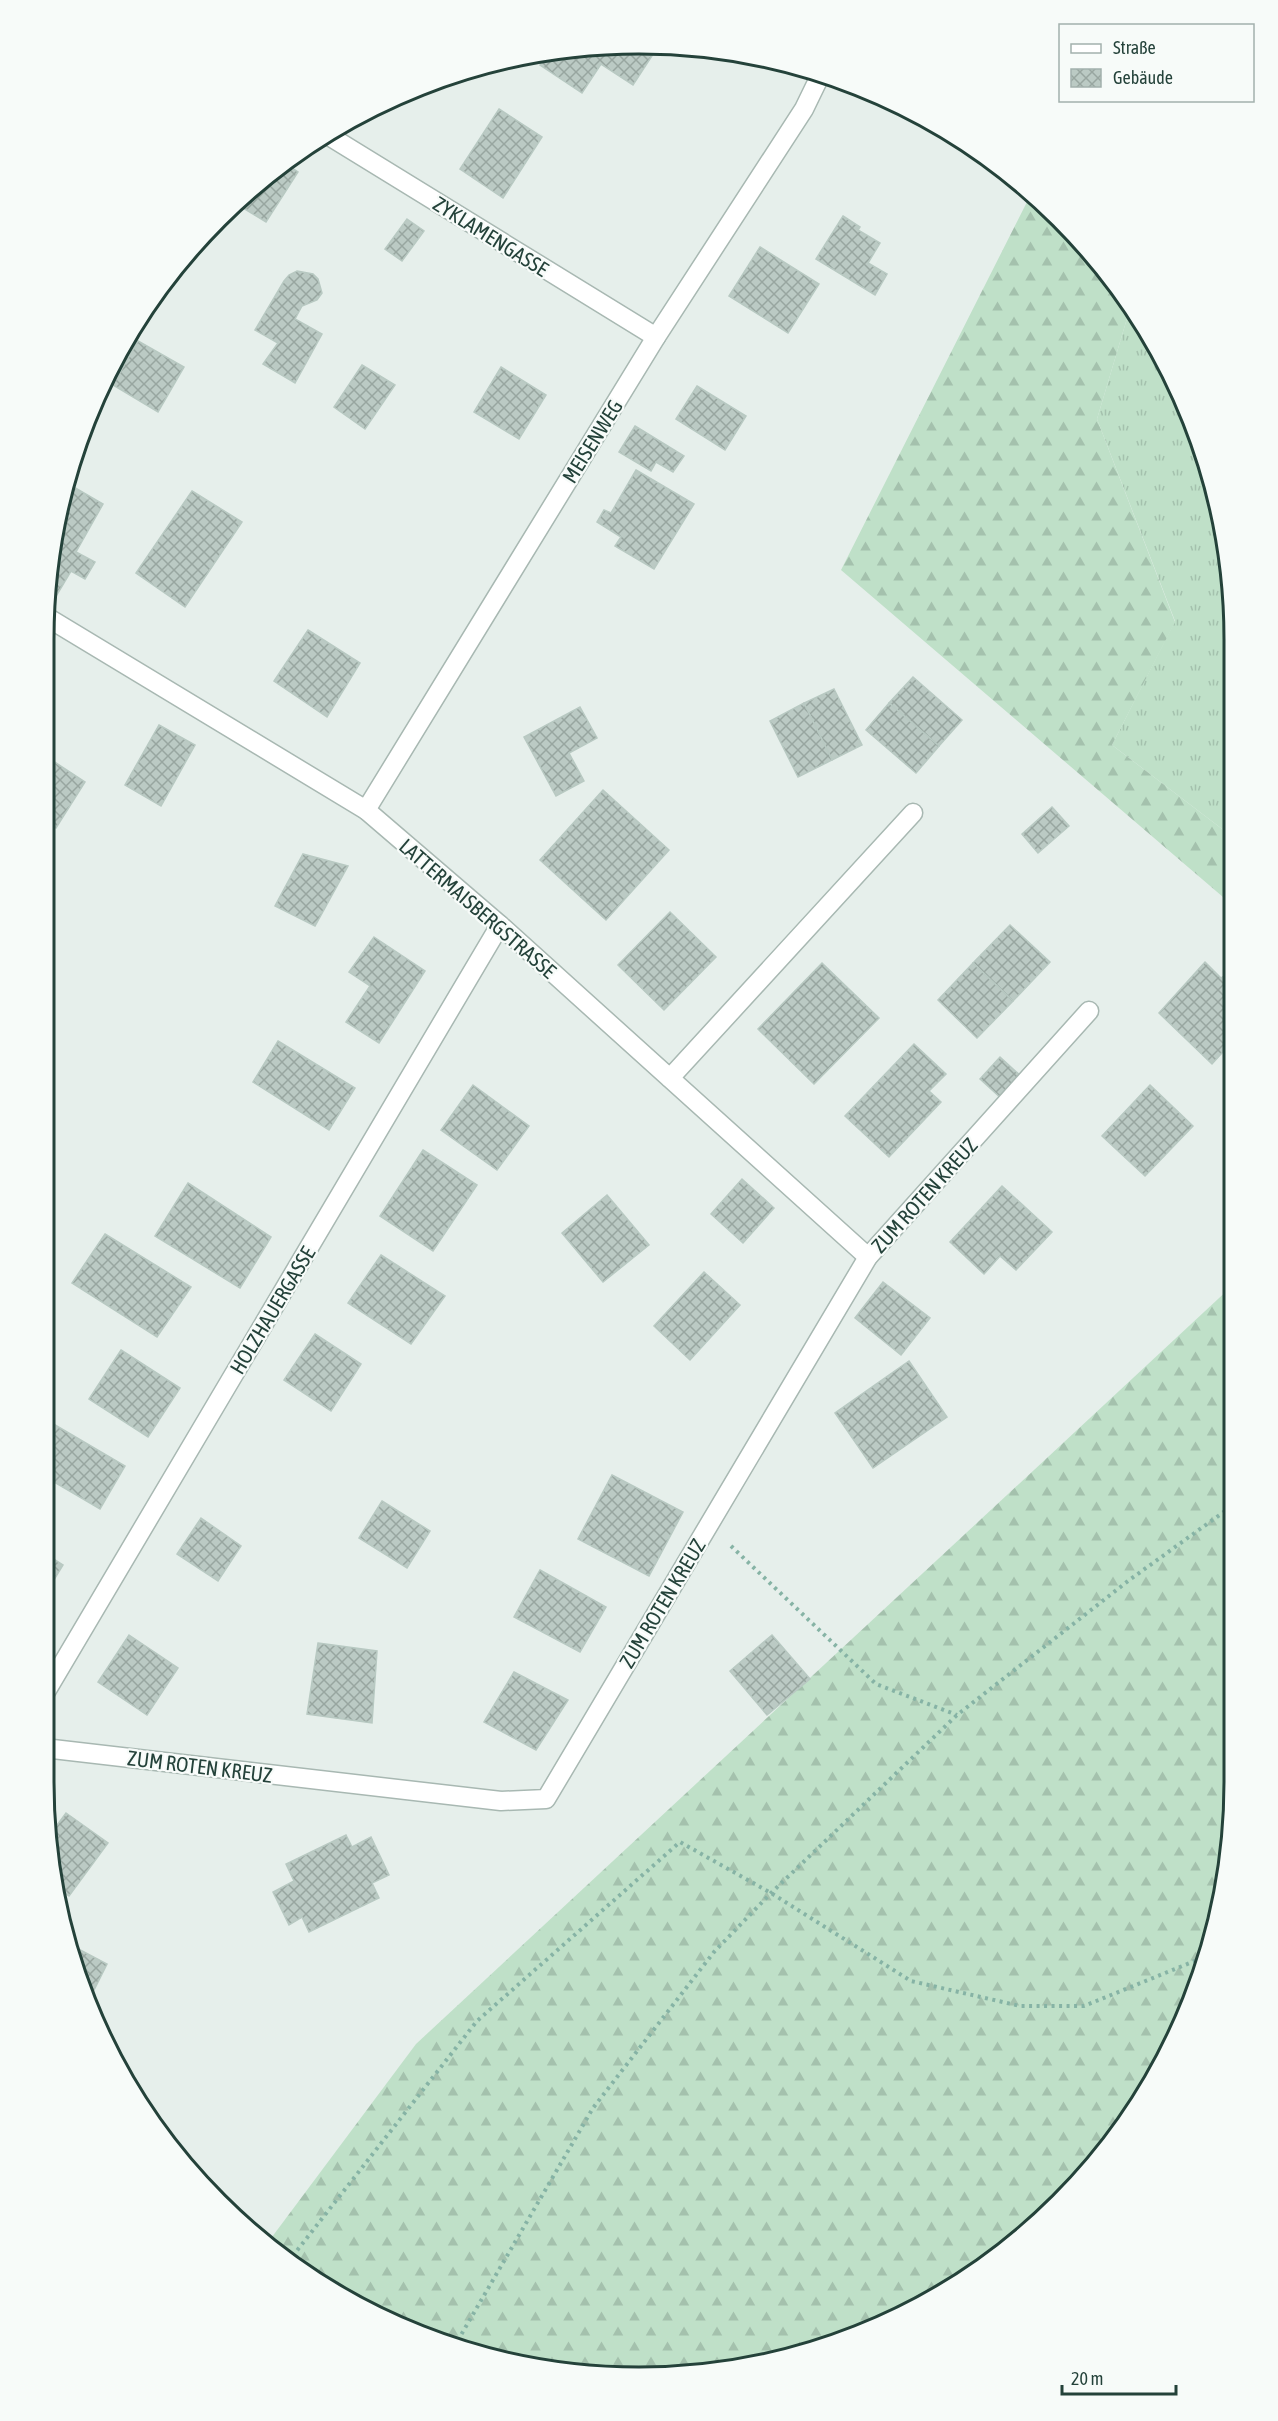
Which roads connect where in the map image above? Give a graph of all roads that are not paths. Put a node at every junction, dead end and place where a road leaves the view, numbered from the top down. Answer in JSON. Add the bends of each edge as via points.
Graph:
{"nodes":[{"id":1,"x":817,"y":82,"type":"edge"},
{"id":2,"x":335,"y":140,"type":"edge"},
{"id":3,"x":656,"y":337,"type":"junction"},
{"id":4,"x":54,"y":622,"type":"edge"},
{"id":5,"x":366,"y":810,"type":"junction"},
{"id":6,"x":913,"y":813,"type":"dead end"},
{"id":7,"x":500,"y":926,"type":"junction"},
{"id":8,"x":1089,"y":1011,"type":"dead end"},
{"id":9,"x":670,"y":1078,"type":"junction"},
{"id":10,"x":868,"y":1257,"type":"junction"},
{"id":11,"x":54,"y":1678,"type":"edge"},
{"id":12,"x":54,"y":1749,"type":"edge"}],
"edges":[{"from":1,"to":3,"type":"street","name":"MEISENWEG","via":[[804,109]]},
{"from":2,"to":3,"type":"street","name":"ZYKLAMENGASSE"},
{"from":3,"to":5,"type":"street","name":"MEISENWEG"},
{"from":4,"to":5,"type":"street","name":"LATTERMAISBERGSTRASSE"},
{"from":5,"to":7,"type":"street","name":"LATTERMAISBERGSTRASSE"},
{"from":6,"to":9,"type":"street"},
{"from":7,"to":9,"type":"street","name":"LATTERMAISBERGSTRASSE"},
{"from":7,"to":11,"type":"street","name":"HOLZHAUERGASSE"},
{"from":8,"to":10,"type":"street","name":"ZUM ROTEN KREUZ"},
{"from":9,"to":10,"type":"street","name":"LATTERMAISBERGSTRASSE"},
{"from":10,"to":12,"type":"street","name":"ZUM ROTEN KREUZ","via":[[546,1799],[501,1801]]}]}
